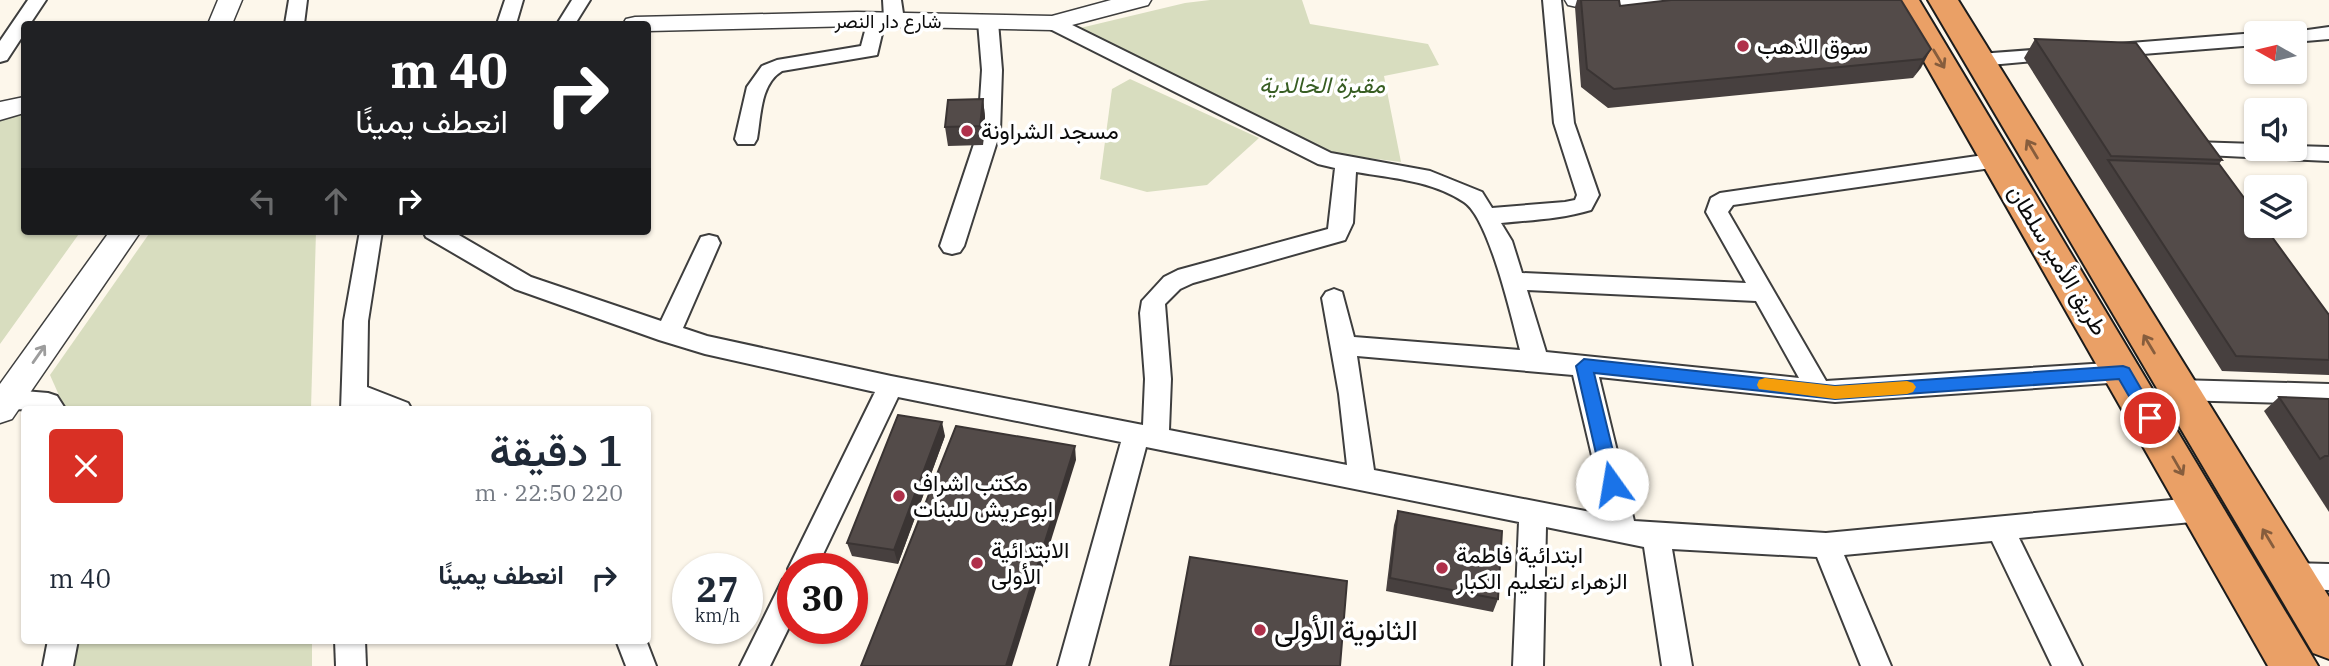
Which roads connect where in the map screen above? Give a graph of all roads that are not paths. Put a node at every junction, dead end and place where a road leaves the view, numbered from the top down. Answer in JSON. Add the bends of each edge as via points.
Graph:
{"nodes":[{"id":1,"x":37,"y":0,"type":"edge"},
{"id":2,"x":230,"y":0,"type":"edge"},
{"id":3,"x":251,"y":0,"type":"edge"},
{"id":4,"x":298,"y":0,"type":"edge"},
{"id":5,"x":514,"y":0,"type":"edge"},
{"id":6,"x":581,"y":0,"type":"edge"},
{"id":7,"x":1139,"y":0,"type":"edge"},
{"id":8,"x":1552,"y":0,"type":"edge"},
{"id":9,"x":1577,"y":0,"type":"edge"},
{"id":10,"x":1904,"y":0,"type":"edge"},
{"id":11,"x":1943,"y":0,"type":"edge"},
{"id":12,"x":1690,"y":7,"type":"edge"},
{"id":13,"x":887,"y":13,"type":"edge"},
{"id":14,"x":983,"y":14,"type":"edge"},
{"id":15,"x":23,"y":21,"type":"edge"},
{"id":16,"x":221,"y":21,"type":"edge"},
{"id":17,"x":242,"y":21,"type":"edge"},
{"id":18,"x":295,"y":21,"type":"edge"},
{"id":19,"x":508,"y":21,"type":"edge"},
{"id":20,"x":568,"y":21,"type":"edge"},
{"id":21,"x":651,"y":23,"type":"edge"},
{"id":22,"x":1053,"y":23,"type":"junction"},
{"id":23,"x":21,"y":24,"type":"edge"},
{"id":24,"x":2329,"y":33,"type":"edge"},
{"id":25,"x":2307,"y":35,"type":"edge"},
{"id":26,"x":2244,"y":40,"type":"edge"},
{"id":27,"x":2120,"y":50,"type":"junction"},
{"id":28,"x":0,"y":56,"type":"edge"},
{"id":29,"x":1979,"y":60,"type":"junction"},
{"id":30,"x":2136,"y":72,"type":"edge"},
{"id":31,"x":21,"y":105,"type":"edge"},
{"id":32,"x":0,"y":111,"type":"edge"},
{"id":33,"x":2176,"y":127,"type":"edge"},
{"id":34,"x":746,"y":139,"type":"dead end"},
{"id":35,"x":2193,"y":149,"type":"junction"},
{"id":36,"x":2329,"y":154,"type":"edge"},
{"id":37,"x":1998,"y":160,"type":"junction"},
{"id":38,"x":1346,"y":163,"type":"junction"},
{"id":39,"x":2208,"y":170,"type":"edge"},
{"id":40,"x":1486,"y":216,"type":"junction"},
{"id":41,"x":99,"y":235,"type":"edge"},
{"id":42,"x":122,"y":235,"type":"edge"},
{"id":43,"x":370,"y":235,"type":"edge"},
{"id":44,"x":441,"y":235,"type":"edge"},
{"id":45,"x":709,"y":243,"type":"dead end"},
{"id":46,"x":953,"y":246,"type":"dead end"},
{"id":47,"x":1513,"y":281,"type":"junction"},
{"id":48,"x":1763,"y":293,"type":"junction"},
{"id":49,"x":1334,"y":298,"type":"dead end"},
{"id":50,"x":668,"y":333,"type":"junction"},
{"id":51,"x":1344,"y":346,"type":"junction"},
{"id":52,"x":1535,"y":361,"type":"junction"},
{"id":53,"x":1584,"y":366,"type":"junction"},
{"id":54,"x":2123,"y":372,"type":"junction"},
{"id":55,"x":891,"y":386,"type":"junction"},
{"id":56,"x":1818,"y":390,"type":"junction"},
{"id":57,"x":2177,"y":390,"type":"junction"},
{"id":58,"x":2329,"y":394,"type":"edge"},
{"id":59,"x":2,"y":395,"type":"edge"},
{"id":60,"x":355,"y":401,"type":"edge"},
{"id":61,"x":50,"y":406,"type":"edge"},
{"id":62,"x":379,"y":406,"type":"edge"},
{"id":63,"x":1145,"y":437,"type":"junction"},
{"id":64,"x":1362,"y":481,"type":"junction"},
{"id":65,"x":2203,"y":509,"type":"junction"},
{"id":66,"x":1533,"y":515,"type":"junction"},
{"id":67,"x":2000,"y":528,"type":"junction"},
{"id":68,"x":1623,"y":531,"type":"junction"},
{"id":69,"x":1656,"y":535,"type":"junction"},
{"id":70,"x":1826,"y":545,"type":"junction"},
{"id":71,"x":810,"y":553,"type":"edge"},
{"id":72,"x":2291,"y":576,"type":"junction"},
{"id":73,"x":2329,"y":577,"type":"edge"},
{"id":74,"x":777,"y":621,"type":"edge"},
{"id":75,"x":2329,"y":638,"type":"edge"},
{"id":76,"x":62,"y":644,"type":"edge"},
{"id":77,"x":350,"y":644,"type":"edge"},
{"id":78,"x":632,"y":644,"type":"edge"},
{"id":79,"x":58,"y":666,"type":"edge"},
{"id":80,"x":351,"y":666,"type":"edge"},
{"id":81,"x":640,"y":666,"type":"edge"},
{"id":82,"x":755,"y":666,"type":"edge"},
{"id":83,"x":1073,"y":666,"type":"edge"},
{"id":84,"x":1528,"y":666,"type":"edge"},
{"id":85,"x":1677,"y":666,"type":"edge"},
{"id":86,"x":1876,"y":666,"type":"edge"},
{"id":87,"x":2067,"y":666,"type":"edge"},
{"id":88,"x":2294,"y":666,"type":"edge"}],
"edges":[{"from":1,"to":15,"type":"street"},
{"from":2,"to":16,"type":"street"},
{"from":3,"to":17,"type":"street"},
{"from":4,"to":18,"type":"street"},
{"from":5,"to":19,"type":"street"},
{"from":6,"to":20,"type":"street"},
{"from":7,"to":22,"type":"street","name":"شارع دار النصر"},
{"from":8,"to":40,"type":"street","via":[[1563,123],[1588,195],[1583,205],[1565,210]]},
{"from":9,"to":12,"type":"street"},
{"from":10,"to":37,"type":"highway","name":"طريق الأمير سلطان","one_way":true},
{"from":11,"to":29,"type":"highway","name":"طريق الأمير سلطان"},
{"from":13,"to":14,"type":"street","name":"شارع دار النصر"},
{"from":13,"to":21,"type":"street","name":"شارع دار النصر"},
{"from":13,"to":34,"type":"street","via":[[870,51],[777,66],[765,73]]},
{"from":14,"to":22,"type":"street","name":"شارع دار النصر"},
{"from":14,"to":46,"type":"street","via":[[992,70],[989,132]]},
{"from":22,"to":38,"type":"street","via":[[1326,159]]},
{"from":23,"to":28,"type":"street"},
{"from":24,"to":25,"type":"street"},
{"from":26,"to":27,"type":"street"},
{"from":27,"to":29,"type":"street"},
{"from":27,"to":30,"type":"street"},
{"from":57,"to":29,"type":"highway","name":"طريق الأمير سلطان","one_way":true},
{"from":31,"to":32,"type":"street"},
{"from":33,"to":35,"type":"street"},
{"from":35,"to":36,"type":"street"},
{"from":35,"to":39,"type":"street"},
{"from":37,"to":48,"type":"street","via":[[1728,198],[1719,203],[1717,212]]},
{"from":37,"to":54,"type":"highway","name":"طريق الأمير سلطان"},
{"from":38,"to":40,"type":"street","via":[[1422,176],[1474,197]]},
{"from":38,"to":63,"type":"street","via":[[1342,223],[1336,234],[1186,276],[1154,301],[1158,379]]},
{"from":40,"to":47,"type":"street","via":[[1502,241]]},
{"from":41,"to":59,"type":"street"},
{"from":59,"to":42,"type":"street","one_way":true},
{"from":43,"to":60,"type":"street","via":[[356,321]]},
{"from":44,"to":50,"type":"street","via":[[523,283]]},
{"from":45,"to":50,"type":"street"},
{"from":47,"to":48,"type":"street"},
{"from":47,"to":52,"type":"street"},
{"from":48,"to":56,"type":"street"},
{"from":49,"to":51,"type":"street"},
{"from":50,"to":55,"type":"street"},
{"from":51,"to":52,"type":"street"},
{"from":51,"to":64,"type":"street"},
{"from":52,"to":53,"type":"street"},
{"from":53,"to":56,"type":"street"},
{"from":53,"to":68,"type":"street"},
{"from":54,"to":56,"type":"street"},
{"from":54,"to":65,"type":"highway","name":"طريق الأمير سلطان","one_way":true},
{"from":55,"to":63,"type":"street"},
{"from":55,"to":71,"type":"street"},
{"from":57,"to":58,"type":"street"},
{"from":72,"to":57,"type":"highway","name":"طريق الأمير سلطان","one_way":true},
{"from":59,"to":61,"type":"street"},
{"from":60,"to":62,"type":"street"},
{"from":63,"to":64,"type":"street"},
{"from":63,"to":83,"type":"street"},
{"from":64,"to":66,"type":"street"},
{"from":65,"to":67,"type":"street"},
{"from":65,"to":88,"type":"highway","name":"طريق الأمير سلطان"},
{"from":66,"to":68,"type":"street"},
{"from":66,"to":84,"type":"street"},
{"from":67,"to":70,"type":"street"},
{"from":67,"to":87,"type":"street"},
{"from":68,"to":69,"type":"street"},
{"from":69,"to":70,"type":"street"},
{"from":69,"to":85,"type":"street"},
{"from":70,"to":86,"type":"street"},
{"from":72,"to":73,"type":"street"},
{"from":72,"to":75,"type":"highway","name":"طريق الأمير سلطان"},
{"from":74,"to":82,"type":"street"},
{"from":76,"to":79,"type":"street"},
{"from":77,"to":80,"type":"street"},
{"from":78,"to":81,"type":"street"}]}
